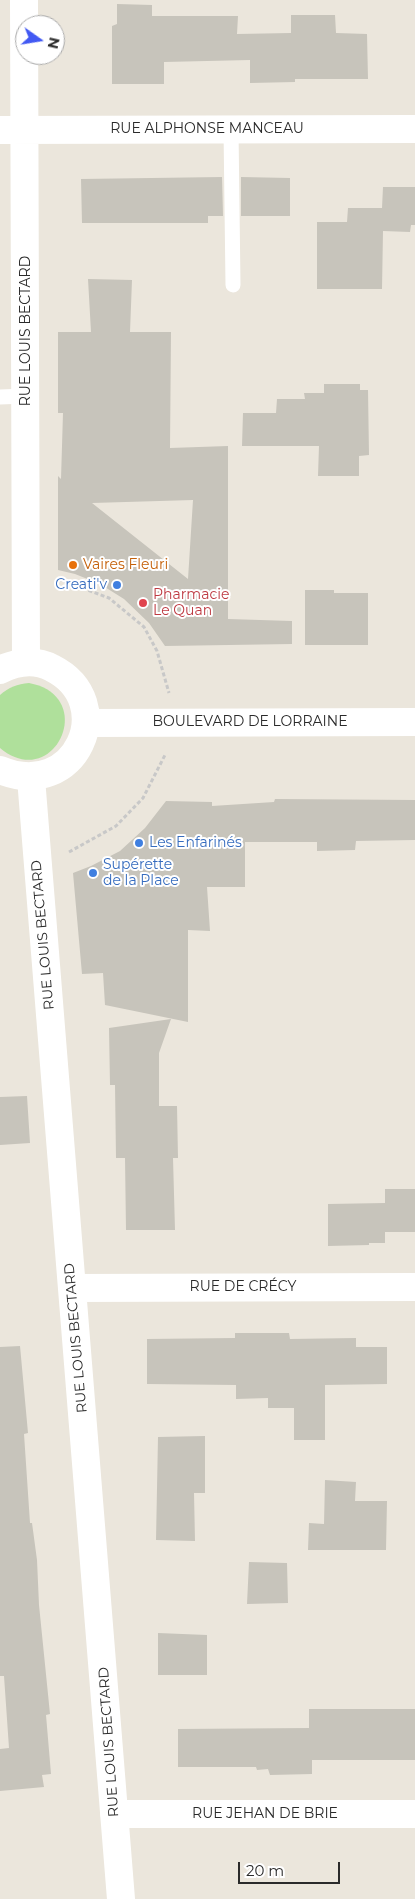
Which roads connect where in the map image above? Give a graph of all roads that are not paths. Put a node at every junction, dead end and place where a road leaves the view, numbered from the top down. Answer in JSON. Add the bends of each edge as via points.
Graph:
{"nodes":[{"id":1,"x":24,"y":0,"type":"edge"},
{"id":2,"x":231,"y":129,"type":"junction"},
{"id":3,"x":415,"y":129,"type":"edge"},
{"id":4,"x":12,"y":130,"type":"edge"},
{"id":5,"x":233,"y":285,"type":"dead end"},
{"id":6,"x":13,"y":396,"type":"edge"},
{"id":7,"x":26,"y":662,"type":"junction"},
{"id":8,"x":0,"y":670,"type":"edge"},
{"id":9,"x":86,"y":722,"type":"junction"},
{"id":10,"x":415,"y":722,"type":"edge"},
{"id":11,"x":0,"y":770,"type":"edge"},
{"id":12,"x":31,"y":778,"type":"junction"},
{"id":13,"x":415,"y":1287,"type":"edge"},
{"id":14,"x":72,"y":1288,"type":"junction"},
{"id":15,"x":114,"y":1814,"type":"junction"},
{"id":16,"x":415,"y":1814,"type":"edge"},
{"id":17,"x":121,"y":1899,"type":"edge"}],
"edges":[{"from":1,"to":4,"type":"street","name":"RUE LOUIS BECTARD"},
{"from":2,"to":3,"type":"street","name":"RUE ALPHONSE MANCEAU"},
{"from":2,"to":4,"type":"street","name":"RUE ALPHONSE MANCEAU"},
{"from":2,"to":5,"type":"lane"},
{"from":4,"to":6,"type":"street","name":"RUE LOUIS BECTARD"},
{"from":6,"to":7,"type":"street","name":"RUE LOUIS BECTARD","via":[[27,571]]},
{"from":7,"to":8,"type":"street"},
{"from":7,"to":9,"type":"street","via":[[45,664],[62,673],[75,686],[83,703]]},
{"from":9,"to":10,"type":"street","name":"BOULEVARD DE LORRAINE"},
{"from":9,"to":12,"type":"street","via":[[82,739],[63,766]]},
{"from":11,"to":12,"type":"street"},
{"from":12,"to":14,"type":"street","name":"RUE LOUIS BECTARD"},
{"from":13,"to":14,"type":"street","name":"RUE DE CRÉCY"},
{"from":14,"to":15,"type":"street","name":"RUE LOUIS BECTARD"},
{"from":15,"to":16,"type":"street","name":"RUE JEHAN DE BRIE"},
{"from":15,"to":17,"type":"street","name":"RUE LOUIS BECTARD"}]}
